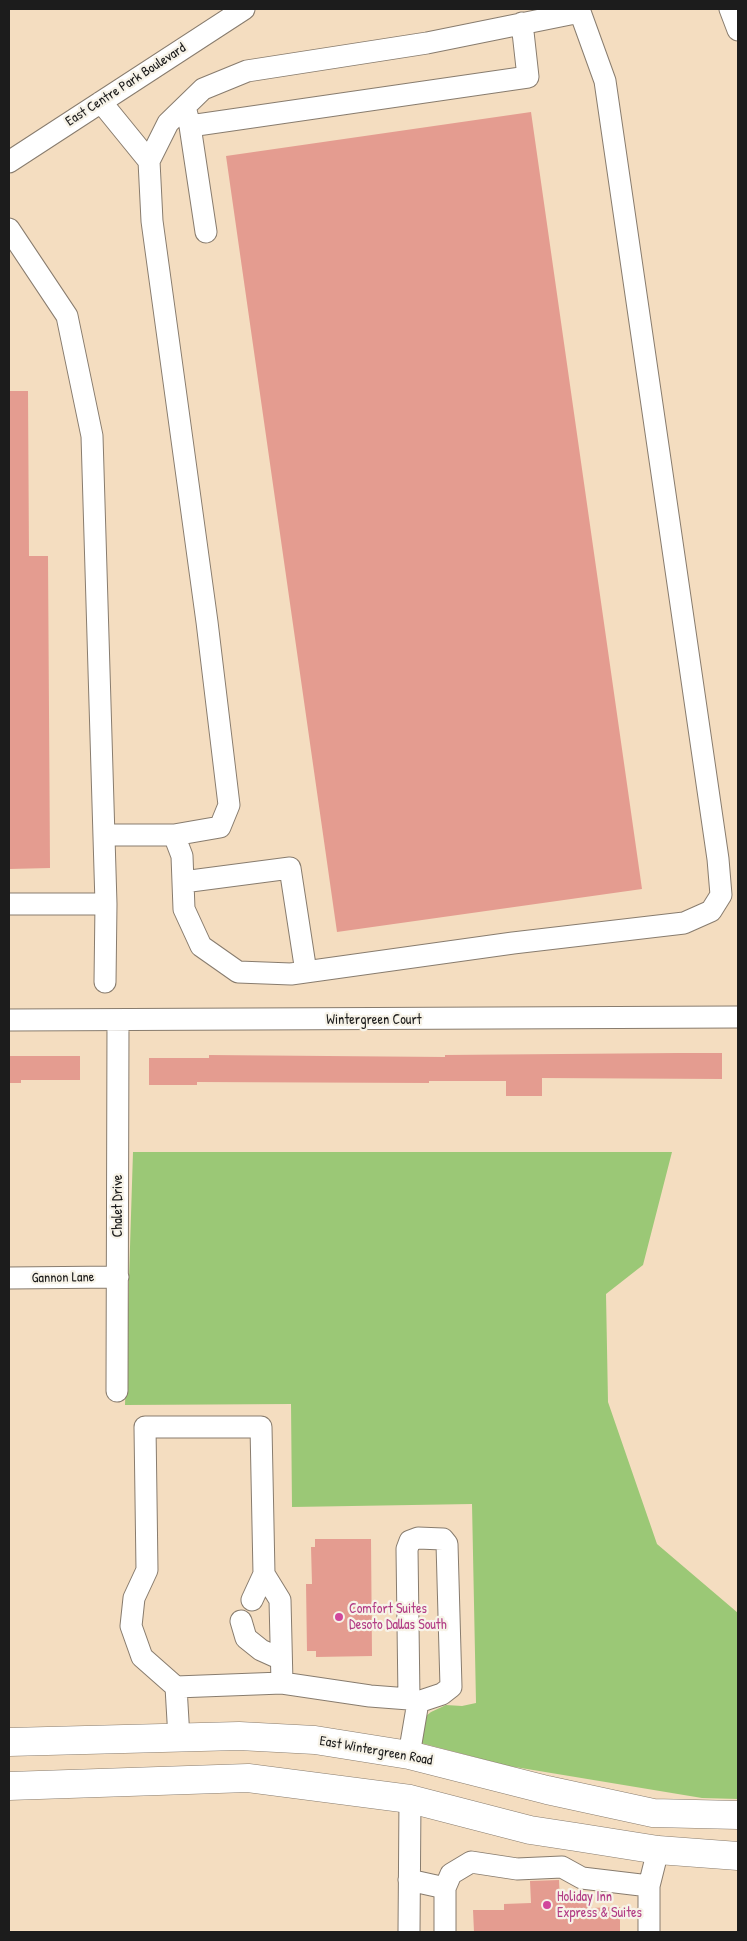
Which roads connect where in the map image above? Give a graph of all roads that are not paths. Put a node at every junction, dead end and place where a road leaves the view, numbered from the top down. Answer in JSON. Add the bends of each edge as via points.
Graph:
{"nodes":[{"id":1,"x":244,"y":9,"type":"edge"},
{"id":2,"x":730,"y":9,"type":"edge"},
{"id":3,"x":580,"y":10,"type":"edge"},
{"id":4,"x":522,"y":24,"type":"junction"},
{"id":5,"x":738,"y":30,"type":"edge"},
{"id":6,"x":101,"y":102,"type":"junction"},
{"id":7,"x":187,"y":116,"type":"junction"},
{"id":8,"x":149,"y":161,"type":"junction"},
{"id":9,"x":9,"y":162,"type":"edge"},
{"id":10,"x":9,"y":230,"type":"edge"},
{"id":11,"x":206,"y":232,"type":"dead end"},
{"id":12,"x":104,"y":835,"type":"junction"},
{"id":13,"x":174,"y":835,"type":"junction"},
{"id":14,"x":183,"y":882,"type":"junction"},
{"id":15,"x":9,"y":904,"type":"edge"},
{"id":16,"x":106,"y":904,"type":"junction"},
{"id":17,"x":306,"y":972,"type":"junction"},
{"id":18,"x":106,"y":982,"type":"dead end"},
{"id":19,"x":738,"y":1017,"type":"edge"},
{"id":20,"x":9,"y":1020,"type":"edge"},
{"id":21,"x":118,"y":1021,"type":"junction"},
{"id":22,"x":118,"y":1277,"type":"junction"},
{"id":23,"x":9,"y":1278,"type":"edge"},
{"id":24,"x":117,"y":1391,"type":"dead end"},
{"id":25,"x":264,"y":1574,"type":"junction"},
{"id":26,"x":252,"y":1600,"type":"dead end"},
{"id":27,"x":242,"y":1621,"type":"dead end"},
{"id":28,"x":281,"y":1659,"type":"junction"},
{"id":29,"x":282,"y":1683,"type":"junction"},
{"id":30,"x":176,"y":1687,"type":"junction"},
{"id":31,"x":414,"y":1700,"type":"junction"},
{"id":32,"x":179,"y":1738,"type":"junction"},
{"id":33,"x":9,"y":1742,"type":"edge"},
{"id":34,"x":409,"y":1754,"type":"junction"},
{"id":35,"x":9,"y":1786,"type":"edge"},
{"id":36,"x":410,"y":1799,"type":"junction"},
{"id":37,"x":738,"y":1815,"type":"edge"},
{"id":38,"x":738,"y":1843,"type":"edge"},
{"id":39,"x":658,"y":1850,"type":"junction"},
{"id":40,"x":738,"y":1856,"type":"edge"},
{"id":41,"x":409,"y":1880,"type":"junction"},
{"id":42,"x":649,"y":1886,"type":"junction"},
{"id":43,"x":445,"y":1888,"type":"junction"},
{"id":44,"x":409,"y":1932,"type":"edge"},
{"id":45,"x":445,"y":1932,"type":"edge"},
{"id":46,"x":648,"y":1932,"type":"edge"}],
"edges":[{"from":1,"to":6,"type":"street","name":"East Centre Park Boulevard"},
{"from":2,"to":5,"type":"street"},
{"from":3,"to":4,"type":"street"},
{"from":3,"to":17,"type":"street","via":[[605,81],[721,895],[711,911],[684,923]]},
{"from":4,"to":7,"type":"street","via":[[427,43],[247,71],[203,89]]},
{"from":4,"to":7,"type":"street","via":[[528,77]]},
{"from":6,"to":8,"type":"street"},
{"from":6,"to":9,"type":"street","name":"East Centre Park Boulevard"},
{"from":7,"to":8,"type":"street","via":[[168,123]]},
{"from":7,"to":11,"type":"street"},
{"from":8,"to":13,"type":"street","via":[[152,221],[229,805],[220,827]]},
{"from":10,"to":12,"type":"street","via":[[67,316],[92,436]]},
{"from":12,"to":13,"type":"street"},
{"from":12,"to":16,"type":"street"},
{"from":13,"to":14,"type":"street","via":[[182,856]]},
{"from":14,"to":17,"type":"street","via":[[184,910],[201,946],[238,972]]},
{"from":14,"to":17,"type":"street","via":[[290,868]]},
{"from":15,"to":16,"type":"street"},
{"from":16,"to":18,"type":"street"},
{"from":19,"to":21,"type":"street","name":"Wintergreen Court"},
{"from":20,"to":21,"type":"street","name":"Wintergreen Court"},
{"from":21,"to":22,"type":"street","name":"Chalet Drive"},
{"from":22,"to":23,"type":"street","name":"Gannon Lane"},
{"from":22,"to":24,"type":"street","name":"Chalet Drive"},
{"from":25,"to":26,"type":"street"},
{"from":25,"to":28,"type":"street","via":[[280,1600]]},
{"from":25,"to":30,"type":"street","via":[[262,1427],[145,1427],[147,1570],[134,1598],[131,1626],[142,1657]]},
{"from":27,"to":28,"type":"street","via":[[246,1638],[261,1650]]},
{"from":28,"to":29,"type":"street"},
{"from":29,"to":30,"type":"street"},
{"from":29,"to":31,"type":"street"},
{"from":30,"to":32,"type":"street"},
{"from":31,"to":31,"type":"street","via":[[442,1694],[450,1687],[447,1544],[443,1539],[418,1538],[410,1541],[407,1549]]},
{"from":31,"to":34,"type":"street"},
{"from":32,"to":33,"type":"main road","name":"East Wintergreen Road"},
{"from":32,"to":34,"type":"main road","name":"East Wintergreen Road","via":[[238,1736],[315,1740]]},
{"from":34,"to":36,"type":"main road"},
{"from":34,"to":37,"type":"main road","name":"East Wintergreen Road","via":[[547,1790],[653,1813]]},
{"from":35,"to":36,"type":"main road","via":[[248,1778]]},
{"from":36,"to":39,"type":"main road","via":[[530,1830]]},
{"from":36,"to":41,"type":"street"},
{"from":38,"to":39,"type":"main road"},
{"from":39,"to":40,"type":"main road"},
{"from":39,"to":42,"type":"street"},
{"from":41,"to":43,"type":"street"},
{"from":41,"to":44,"type":"street"},
{"from":42,"to":43,"type":"street","via":[[582,1878],[562,1867],[517,1869],[471,1862],[451,1874]]},
{"from":42,"to":46,"type":"street"},
{"from":43,"to":45,"type":"street"}]}
